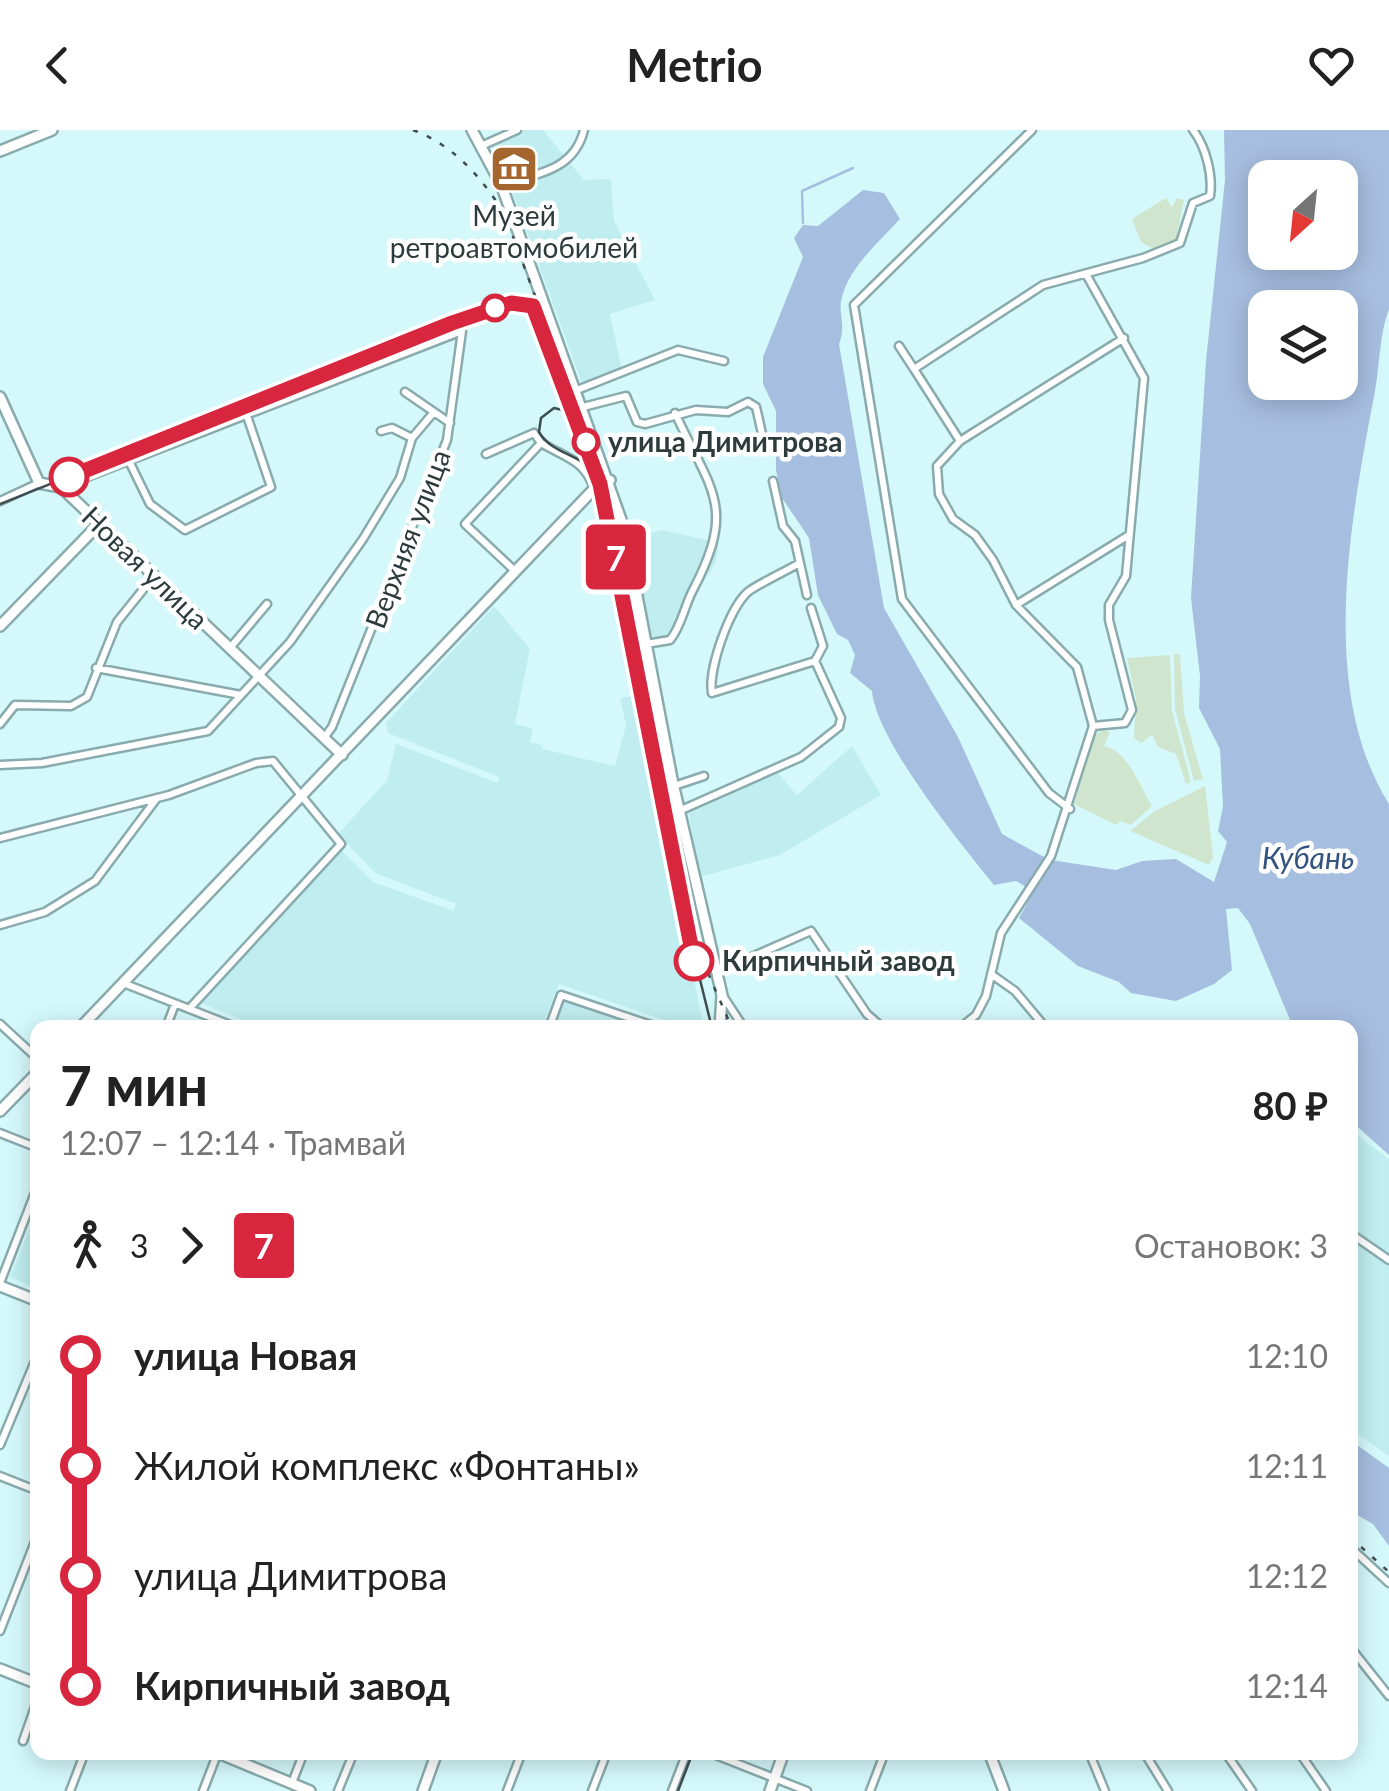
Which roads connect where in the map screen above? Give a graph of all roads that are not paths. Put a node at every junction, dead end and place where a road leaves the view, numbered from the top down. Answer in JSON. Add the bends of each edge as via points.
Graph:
{"nodes":[{"id":1,"x":52,"y":130,"type":"edge"},
{"id":2,"x":472,"y":130,"type":"edge"},
{"id":3,"x":517,"y":130,"type":"edge"},
{"id":4,"x":584,"y":130,"type":"edge"},
{"id":5,"x":1032,"y":130,"type":"edge"},
{"id":6,"x":1192,"y":130,"type":"edge"},
{"id":7,"x":482,"y":146,"type":"junction"},
{"id":8,"x":0,"y":151,"type":"edge"},
{"id":9,"x":501,"y":184,"type":"junction"},
{"id":10,"x":1086,"y":274,"type":"junction"},
{"id":11,"x":1124,"y":338,"type":"junction"},
{"id":12,"x":898,"y":346,"type":"dead end"},
{"id":13,"x":724,"y":361,"type":"dead end"},
{"id":14,"x":914,"y":368,"type":"junction"},
{"id":15,"x":577,"y":390,"type":"junction"},
{"id":16,"x":405,"y":392,"type":"dead end"},
{"id":17,"x":0,"y":397,"type":"edge"},
{"id":18,"x":583,"y":408,"type":"junction"},
{"id":19,"x":434,"y":412,"type":"junction"},
{"id":20,"x":3,"y":413,"type":"edge"},
{"id":21,"x":246,"y":413,"type":"junction"},
{"id":22,"x":675,"y":413,"type":"junction"},
{"id":23,"x":450,"y":423,"type":"junction"},
{"id":24,"x":382,"y":431,"type":"dead end"},
{"id":25,"x":412,"y":438,"type":"junction"},
{"id":26,"x":763,"y":438,"type":"dead end"},
{"id":27,"x":960,"y":441,"type":"junction"},
{"id":28,"x":542,"y":444,"type":"junction"},
{"id":29,"x":486,"y":454,"type":"dead end"},
{"id":30,"x":128,"y":460,"type":"junction"},
{"id":31,"x":610,"y":480,"type":"junction"},
{"id":32,"x":774,"y":481,"type":"dead end"},
{"id":33,"x":39,"y":483,"type":"junction"},
{"id":34,"x":60,"y":487,"type":"junction"},
{"id":35,"x":594,"y":489,"type":"junction"},
{"id":36,"x":0,"y":502,"type":"edge"},
{"id":37,"x":100,"y":524,"type":"junction"},
{"id":38,"x":1129,"y":535,"type":"junction"},
{"id":39,"x":798,"y":564,"type":"junction"},
{"id":40,"x":516,"y":572,"type":"junction"},
{"id":41,"x":154,"y":575,"type":"junction"},
{"id":42,"x":807,"y":595,"type":"dead end"},
{"id":43,"x":268,"y":604,"type":"dead end"},
{"id":44,"x":1016,"y":606,"type":"junction"},
{"id":45,"x":811,"y":608,"type":"dead end"},
{"id":46,"x":0,"y":626,"type":"edge"},
{"id":47,"x":646,"y":644,"type":"junction"},
{"id":48,"x":230,"y":649,"type":"junction"},
{"id":49,"x":815,"y":661,"type":"junction"},
{"id":50,"x":96,"y":668,"type":"junction"},
{"id":51,"x":260,"y":678,"type":"junction"},
{"id":52,"x":241,"y":696,"type":"junction"},
{"id":53,"x":0,"y":724,"type":"edge"},
{"id":54,"x":1093,"y":726,"type":"junction"},
{"id":55,"x":324,"y":738,"type":"junction"},
{"id":56,"x":342,"y":755,"type":"junction"},
{"id":57,"x":0,"y":765,"type":"edge"},
{"id":58,"x":704,"y":776,"type":"dead end"},
{"id":59,"x":674,"y":786,"type":"junction"},
{"id":60,"x":156,"y":798,"type":"junction"},
{"id":61,"x":303,"y":798,"type":"junction"},
{"id":62,"x":1070,"y":808,"type":"junction"},
{"id":63,"x":680,"y":810,"type":"junction"},
{"id":64,"x":0,"y":838,"type":"edge"},
{"id":65,"x":0,"y":926,"type":"edge"},
{"id":66,"x":716,"y":972,"type":"junction"},
{"id":67,"x":991,"y":974,"type":"junction"},
{"id":68,"x":123,"y":984,"type":"junction"},
{"id":69,"x":722,"y":995,"type":"junction"},
{"id":70,"x":175,"y":1004,"type":"junction"},
{"id":71,"x":189,"y":1009,"type":"junction"},
{"id":72,"x":88,"y":1020,"type":"edge"},
{"id":73,"x":169,"y":1020,"type":"edge"},
{"id":74,"x":218,"y":1020,"type":"edge"},
{"id":75,"x":552,"y":1020,"type":"edge"},
{"id":76,"x":636,"y":1020,"type":"edge"},
{"id":77,"x":720,"y":1020,"type":"edge"},
{"id":78,"x":739,"y":1020,"type":"edge"},
{"id":79,"x":874,"y":1020,"type":"edge"},
{"id":80,"x":970,"y":1020,"type":"edge"},
{"id":81,"x":1039,"y":1020,"type":"edge"},
{"id":82,"x":0,"y":1024,"type":"edge"},
{"id":83,"x":30,"y":1052,"type":"edge"},
{"id":84,"x":30,"y":1080,"type":"edge"},
{"id":85,"x":0,"y":1111,"type":"edge"},
{"id":86,"x":0,"y":1134,"type":"edge"},
{"id":87,"x":30,"y":1145,"type":"edge"},
{"id":88,"x":30,"y":1206,"type":"edge"},
{"id":89,"x":1358,"y":1239,"type":"edge"},
{"id":90,"x":1389,"y":1260,"type":"edge"},
{"id":91,"x":0,"y":1284,"type":"edge"},
{"id":92,"x":30,"y":1297,"type":"edge"},
{"id":93,"x":30,"y":1373,"type":"edge"},
{"id":94,"x":0,"y":1445,"type":"edge"},
{"id":95,"x":0,"y":1476,"type":"edge"},
{"id":96,"x":30,"y":1488,"type":"edge"},
{"id":97,"x":30,"y":1554,"type":"edge"},
{"id":98,"x":1358,"y":1554,"type":"edge"},
{"id":99,"x":1389,"y":1583,"type":"edge"},
{"id":100,"x":0,"y":1630,"type":"edge"},
{"id":101,"x":1358,"y":1657,"type":"edge"},
{"id":102,"x":0,"y":1669,"type":"edge"},
{"id":103,"x":30,"y":1681,"type":"edge"},
{"id":104,"x":1389,"y":1696,"type":"edge"},
{"id":105,"x":30,"y":1720,"type":"edge"},
{"id":106,"x":22,"y":1741,"type":"dead end"},
{"id":107,"x":82,"y":1760,"type":"edge"},
{"id":108,"x":214,"y":1760,"type":"edge"},
{"id":109,"x":234,"y":1760,"type":"edge"},
{"id":110,"x":301,"y":1760,"type":"edge"},
{"id":111,"x":351,"y":1760,"type":"edge"},
{"id":112,"x":434,"y":1760,"type":"edge"},
{"id":113,"x":519,"y":1760,"type":"edge"},
{"id":114,"x":604,"y":1760,"type":"edge"},
{"id":115,"x":684,"y":1760,"type":"edge"},
{"id":116,"x":728,"y":1760,"type":"edge"},
{"id":117,"x":781,"y":1760,"type":"edge"},
{"id":118,"x":882,"y":1760,"type":"edge"},
{"id":119,"x":992,"y":1760,"type":"edge"},
{"id":120,"x":1092,"y":1760,"type":"edge"},
{"id":121,"x":1149,"y":1760,"type":"edge"},
{"id":122,"x":1231,"y":1760,"type":"edge"},
{"id":123,"x":1305,"y":1760,"type":"edge"},
{"id":124,"x":774,"y":1778,"type":"junction"},
{"id":125,"x":292,"y":1783,"type":"junction"},
{"id":126,"x":70,"y":1791,"type":"edge"},
{"id":127,"x":203,"y":1791,"type":"edge"},
{"id":128,"x":310,"y":1791,"type":"edge"},
{"id":129,"x":338,"y":1791,"type":"edge"},
{"id":130,"x":423,"y":1791,"type":"edge"},
{"id":131,"x":506,"y":1791,"type":"edge"},
{"id":132,"x":592,"y":1791,"type":"edge"},
{"id":133,"x":672,"y":1791,"type":"edge"},
{"id":134,"x":770,"y":1791,"type":"edge"},
{"id":135,"x":807,"y":1791,"type":"edge"},
{"id":136,"x":870,"y":1791,"type":"edge"},
{"id":137,"x":1004,"y":1791,"type":"edge"},
{"id":138,"x":1105,"y":1791,"type":"edge"},
{"id":139,"x":1168,"y":1791,"type":"edge"},
{"id":140,"x":1252,"y":1791,"type":"edge"},
{"id":141,"x":1326,"y":1791,"type":"edge"}],
"edges":[{"from":1,"to":8,"type":"street"},
{"from":2,"to":7,"type":"street"},
{"from":3,"to":7,"type":"street"},
{"from":4,"to":9,"type":"street","via":[[560,166]]},
{"from":5,"to":62,"type":"street","via":[[854,306],[902,599],[1050,793]]},
{"from":6,"to":10,"type":"street","via":[[1212,181],[1210,196],[1193,203],[1180,243]]},
{"from":7,"to":9,"type":"street"},
{"from":9,"to":15,"type":"street"},
{"from":10,"to":11,"type":"street"},
{"from":10,"to":14,"type":"street","via":[[1043,285]]},
{"from":11,"to":27,"type":"street"},
{"from":11,"to":38,"type":"street","via":[[1144,378]]},
{"from":12,"to":14,"type":"street"},
{"from":13,"to":15,"type":"street","via":[[678,350]]},
{"from":14,"to":27,"type":"street"},
{"from":15,"to":18,"type":"street"},
{"from":16,"to":19,"type":"street"},
{"from":17,"to":20,"type":"street"},
{"from":18,"to":22,"type":"street","via":[[621,396],[638,422]]},
{"from":18,"to":31,"type":"street"},
{"from":19,"to":23,"type":"street"},
{"from":19,"to":25,"type":"street"},
{"from":20,"to":33,"type":"street"},
{"from":21,"to":23,"type":"street","name":"Верхняя улица","via":[[462,331]]},
{"from":21,"to":30,"type":"street"},
{"from":21,"to":30,"type":"street","via":[[272,487],[185,530],[150,504]]},
{"from":22,"to":26,"type":"street","via":[[728,412],[748,402],[756,407]]},
{"from":22,"to":47,"type":"street","via":[[719,518],[715,545],[678,631],[670,640]]},
{"from":23,"to":55,"type":"street","name":"Верхняя улица"},
{"from":24,"to":25,"type":"street","via":[[392,428]]},
{"from":25,"to":51,"type":"street","via":[[400,478],[363,538]]},
{"from":27,"to":44,"type":"street","via":[[937,466],[939,494],[952,518],[993,560]]},
{"from":28,"to":29,"type":"street","via":[[534,433]]},
{"from":28,"to":35,"type":"street","via":[[579,461]]},
{"from":28,"to":40,"type":"street","via":[[465,524]]},
{"from":30,"to":34,"type":"street"},
{"from":31,"to":35,"type":"street"},
{"from":31,"to":47,"type":"street"},
{"from":32,"to":39,"type":"street"},
{"from":33,"to":34,"type":"street"},
{"from":33,"to":36,"type":"street"},
{"from":34,"to":37,"type":"street","name":"Новая улица"},
{"from":35,"to":40,"type":"street"},
{"from":37,"to":41,"type":"street","name":"Новая улица"},
{"from":37,"to":46,"type":"street"},
{"from":38,"to":44,"type":"street"},
{"from":38,"to":54,"type":"street","via":[[1126,576],[1109,604],[1109,620],[1132,696],[1131,716]]},
{"from":39,"to":42,"type":"street"},
{"from":39,"to":49,"type":"street","via":[[741,600],[719,648],[712,693]]},
{"from":40,"to":56,"type":"street"},
{"from":41,"to":48,"type":"street","name":"Новая улица"},
{"from":41,"to":50,"type":"street","via":[[118,622]]},
{"from":43,"to":48,"type":"street","name":"Новая улица"},
{"from":44,"to":54,"type":"street","via":[[1077,667]]},
{"from":45,"to":49,"type":"street","via":[[823,646]]},
{"from":47,"to":59,"type":"street"},
{"from":48,"to":51,"type":"street","name":"Новая улица"},
{"from":49,"to":63,"type":"street","via":[[839,726],[801,757]]},
{"from":50,"to":52,"type":"street"},
{"from":50,"to":53,"type":"street","via":[[87,696],[72,706],[15,705]]},
{"from":51,"to":52,"type":"street"},
{"from":51,"to":55,"type":"street","name":"Новая улица"},
{"from":52,"to":57,"type":"street","via":[[208,731]]},
{"from":54,"to":62,"type":"street"},
{"from":55,"to":56,"type":"street","name":"Новая улица"},
{"from":56,"to":61,"type":"street"},
{"from":58,"to":59,"type":"street"},
{"from":59,"to":63,"type":"street"},
{"from":60,"to":61,"type":"street","via":[[267,759]]},
{"from":60,"to":64,"type":"street"},
{"from":60,"to":65,"type":"street","via":[[88,886],[45,912]]},
{"from":61,"to":68,"type":"street"},
{"from":61,"to":71,"type":"street","via":[[341,844]]},
{"from":62,"to":67,"type":"street","via":[[1051,856],[1000,933]]},
{"from":63,"to":66,"type":"street"},
{"from":66,"to":69,"type":"street"},
{"from":66,"to":79,"type":"street","via":[[811,931]]},
{"from":67,"to":80,"type":"street"},
{"from":67,"to":81,"type":"street"},
{"from":68,"to":70,"type":"street"},
{"from":68,"to":72,"type":"street"},
{"from":69,"to":77,"type":"street"},
{"from":69,"to":78,"type":"street"},
{"from":70,"to":71,"type":"street"},
{"from":70,"to":73,"type":"street"},
{"from":71,"to":74,"type":"street"},
{"from":75,"to":76,"type":"street","via":[[562,996]]},
{"from":82,"to":83,"type":"street"},
{"from":84,"to":85,"type":"street"},
{"from":86,"to":87,"type":"street"},
{"from":88,"to":91,"type":"street"},
{"from":89,"to":90,"type":"street"},
{"from":91,"to":92,"type":"street"},
{"from":93,"to":94,"type":"street"},
{"from":95,"to":96,"type":"street"},
{"from":97,"to":100,"type":"street"},
{"from":98,"to":99,"type":"street"},
{"from":101,"to":104,"type":"street"},
{"from":102,"to":103,"type":"street"},
{"from":105,"to":106,"type":"street"},
{"from":107,"to":126,"type":"street"},
{"from":108,"to":127,"type":"street"},
{"from":109,"to":125,"type":"street"},
{"from":110,"to":125,"type":"street"},
{"from":111,"to":129,"type":"street"},
{"from":112,"to":130,"type":"street"},
{"from":113,"to":131,"type":"street"},
{"from":114,"to":132,"type":"street"},
{"from":115,"to":133,"type":"street"},
{"from":116,"to":124,"type":"street"},
{"from":117,"to":124,"type":"street"},
{"from":118,"to":136,"type":"street"},
{"from":119,"to":137,"type":"street"},
{"from":120,"to":138,"type":"street"},
{"from":121,"to":139,"type":"street"},
{"from":122,"to":140,"type":"street"},
{"from":123,"to":141,"type":"street"},
{"from":124,"to":134,"type":"street"},
{"from":124,"to":135,"type":"street"},
{"from":125,"to":128,"type":"street"}]}
